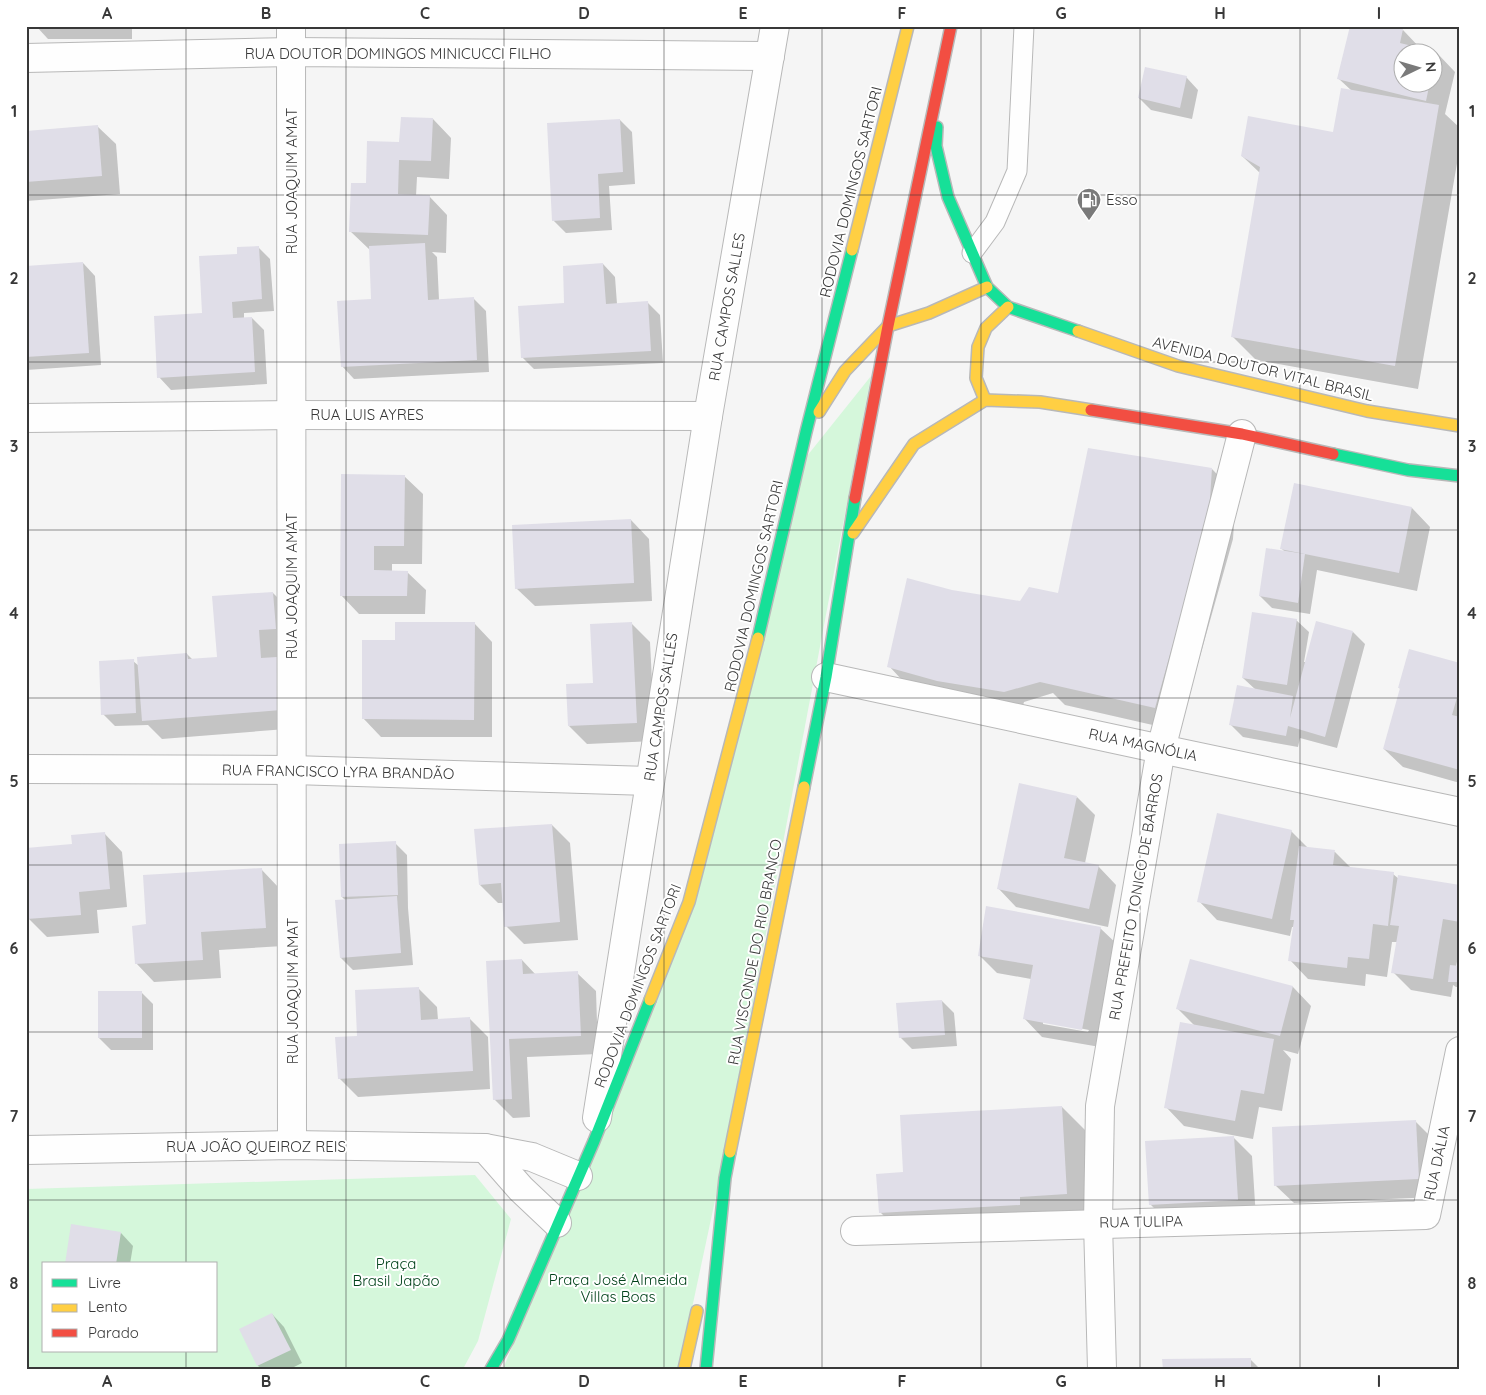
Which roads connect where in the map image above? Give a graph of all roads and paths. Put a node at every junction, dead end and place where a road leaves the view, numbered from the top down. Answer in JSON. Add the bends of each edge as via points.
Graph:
{"nodes":[{"id":1,"x":775,"y":26,"type":"edge"},
{"id":2,"x":908,"y":26,"type":"edge"},
{"id":3,"x":951,"y":26,"type":"edge"},
{"id":4,"x":1024,"y":26,"type":"edge"},
{"id":5,"x":291,"y":39,"type":"edge"},
{"id":6,"x":770,"y":56,"type":"junction"},
{"id":7,"x":26,"y":58,"type":"edge"},
{"id":8,"x":938,"y":83,"type":"junction"},
{"id":9,"x":972,"y":253,"type":"junction"},
{"id":10,"x":987,"y":287,"type":"junction"},
{"id":11,"x":1008,"y":307,"type":"junction"},
{"id":12,"x":888,"y":326,"type":"junction"},
{"id":13,"x":985,"y":400,"type":"junction"},
{"id":14,"x":292,"y":415,"type":"junction"},
{"id":15,"x":708,"y":416,"type":"junction"},
{"id":16,"x":26,"y":418,"type":"edge"},
{"id":17,"x":1460,"y":426,"type":"edge"},
{"id":18,"x":806,"y":432,"type":"junction"},
{"id":19,"x":1242,"y":434,"type":"junction"},
{"id":20,"x":1460,"y":476,"type":"edge"},
{"id":21,"x":847,"y":543,"type":"junction"},
{"id":22,"x":826,"y":677,"type":"junction"},
{"id":23,"x":1160,"y":749,"type":"junction"},
{"id":24,"x":26,"y":769,"type":"edge"},
{"id":25,"x":293,"y":770,"type":"junction"},
{"id":26,"x":649,"y":781,"type":"junction"},
{"id":27,"x":1460,"y":812,"type":"edge"},
{"id":28,"x":1460,"y":1051,"type":"edge"},
{"id":29,"x":594,"y":1141,"type":"junction"},
{"id":30,"x":292,"y":1146,"type":"junction"},
{"id":31,"x":485,"y":1148,"type":"junction"},
{"id":32,"x":26,"y":1150,"type":"edge"},
{"id":33,"x":578,"y":1176,"type":"junction"},
{"id":34,"x":725,"y":1178,"type":"junction"},
{"id":35,"x":1426,"y":1215,"type":"joint"},
{"id":36,"x":557,"y":1223,"type":"junction"},
{"id":37,"x":1098,"y":1224,"type":"junction"},
{"id":38,"x":856,"y":1231,"type":"dead end"},
{"id":39,"x":703,"y":1283,"type":"dead end"},
{"id":40,"x":699,"y":1302,"type":"dead end"},
{"id":41,"x":508,"y":1340,"type":"junction"},
{"id":42,"x":491,"y":1369,"type":"edge"},
{"id":43,"x":498,"y":1369,"type":"edge"},
{"id":44,"x":684,"y":1369,"type":"edge"},
{"id":45,"x":706,"y":1369,"type":"edge"},
{"id":46,"x":1102,"y":1369,"type":"edge"}],
"edges":[{"from":1,"to":6,"type":"street","name":"RUA CAMPOS SALLES"},
{"from":2,"to":18,"type":"main road","name":"RODOVIA DOMINGOS SARTORI"},
{"from":3,"to":8,"type":"main road"},
{"from":4,"to":9,"type":"lane","via":[[1017,171],[995,222]]},
{"from":5,"to":6,"type":"street","name":"RUA DOUTOR DOMINGOS MINICUCCI FILHO"},
{"from":5,"to":7,"type":"street","name":"RUA DOUTOR DOMINGOS MINICUCCI FILHO"},
{"from":5,"to":14,"type":"street","name":"RUA JOAQUIM AMAT"},
{"from":6,"to":15,"type":"street","name":"RUA CAMPOS SALLES"},
{"from":8,"to":9,"type":"main road","name":"AVENIDA DOUTOR VITAL BRASIL","via":[[936,146],[948,197]]},
{"from":8,"to":12,"type":"main road","name":"RUA VISCONDE DO RIO BRANCO"},
{"from":9,"to":10,"type":"main road","name":"AVENIDA DOUTOR VITAL BRASIL"},
{"from":10,"to":11,"type":"main road","name":"AVENIDA DOUTOR VITAL BRASIL"},
{"from":10,"to":12,"type":"main road","via":[[929,313]]},
{"from":11,"to":13,"type":"main road","via":[[986,328],[978,347],[976,378]]},
{"from":11,"to":17,"type":"main road","name":"AVENIDA DOUTOR VITAL BRASIL","via":[[1178,366],[1367,411]]},
{"from":12,"to":18,"type":"main road","via":[[845,372]]},
{"from":12,"to":21,"type":"main road","name":"RUA VISCONDE DO RIO BRANCO"},
{"from":13,"to":19,"type":"main road","via":[[1040,402]]},
{"from":13,"to":21,"type":"main road","via":[[914,444]]},
{"from":14,"to":15,"type":"street","name":"RUA LUIS AYRES"},
{"from":14,"to":16,"type":"street","name":"RUA LUIS AYRES"},
{"from":14,"to":25,"type":"street","name":"RUA JOAQUIM AMAT"},
{"from":15,"to":26,"type":"street","name":"RUA CAMPOS SALLES"},
{"from":18,"to":29,"type":"main road","name":"RODOVIA DOMINGOS SARTORI","via":[[751,669],[689,902]]},
{"from":19,"to":20,"type":"main road","via":[[1408,470]]},
{"from":19,"to":23,"type":"street","name":"RUA PREFEITO TONICO DE BARROS"},
{"from":21,"to":22,"type":"main road","name":"RUA VISCONDE DO RIO BRANCO"},
{"from":22,"to":23,"type":"street","name":"RUA MAGNÓLIA"},
{"from":22,"to":34,"type":"main road","name":"RUA VISCONDE DO RIO BRANCO"},
{"from":23,"to":27,"type":"street","name":"RUA MAGNÓLIA"},
{"from":23,"to":37,"type":"street","name":"RUA PREFEITO TONICO DE BARROS","via":[[1100,1106]]},
{"from":24,"to":25,"type":"street","name":"RUA FRANCISCO LYRA BRANDÃO"},
{"from":25,"to":26,"type":"street","name":"RUA FRANCISCO LYRA BRANDÃO"},
{"from":25,"to":30,"type":"street","name":"RUA JOAQUIM AMAT"},
{"from":26,"to":29,"type":"street","name":"RUA CAMPOS SALLES"},
{"from":28,"to":35,"type":"street","name":"RUA DÁLIA"},
{"from":29,"to":33,"type":"main road","name":"RUA CAMPOS SALLES"},
{"from":30,"to":31,"type":"street","name":"RUA JOÃO QUEIROZ REIS"},
{"from":30,"to":32,"type":"street","name":"RUA JOÃO QUEIROZ REIS"},
{"from":31,"to":33,"type":"street","name":"RUA JOÃO QUEIROZ REIS","via":[[532,1157]]},
{"from":31,"to":36,"type":"street"},
{"from":33,"to":36,"type":"main road","name":"RUA CAMPOS SALLES"},
{"from":34,"to":39,"type":"main road"},
{"from":34,"to":45,"type":"main road","name":"RUA VISCONDE DO RIO BRANCO"},
{"from":35,"to":37,"type":"street","name":"RUA TULIPA"},
{"from":36,"to":41,"type":"main road","name":"RUA CAMPOS SALLES"},
{"from":37,"to":38,"type":"street","name":"RUA TULIPA"},
{"from":37,"to":46,"type":"street","name":"RUA PREFEITO TONICO DE BARROS"},
{"from":40,"to":44,"type":"main road"},
{"from":41,"to":42,"type":"main road","name":"RUA CAMPOS SALLES"},
{"from":41,"to":43,"type":"main road"}]}
